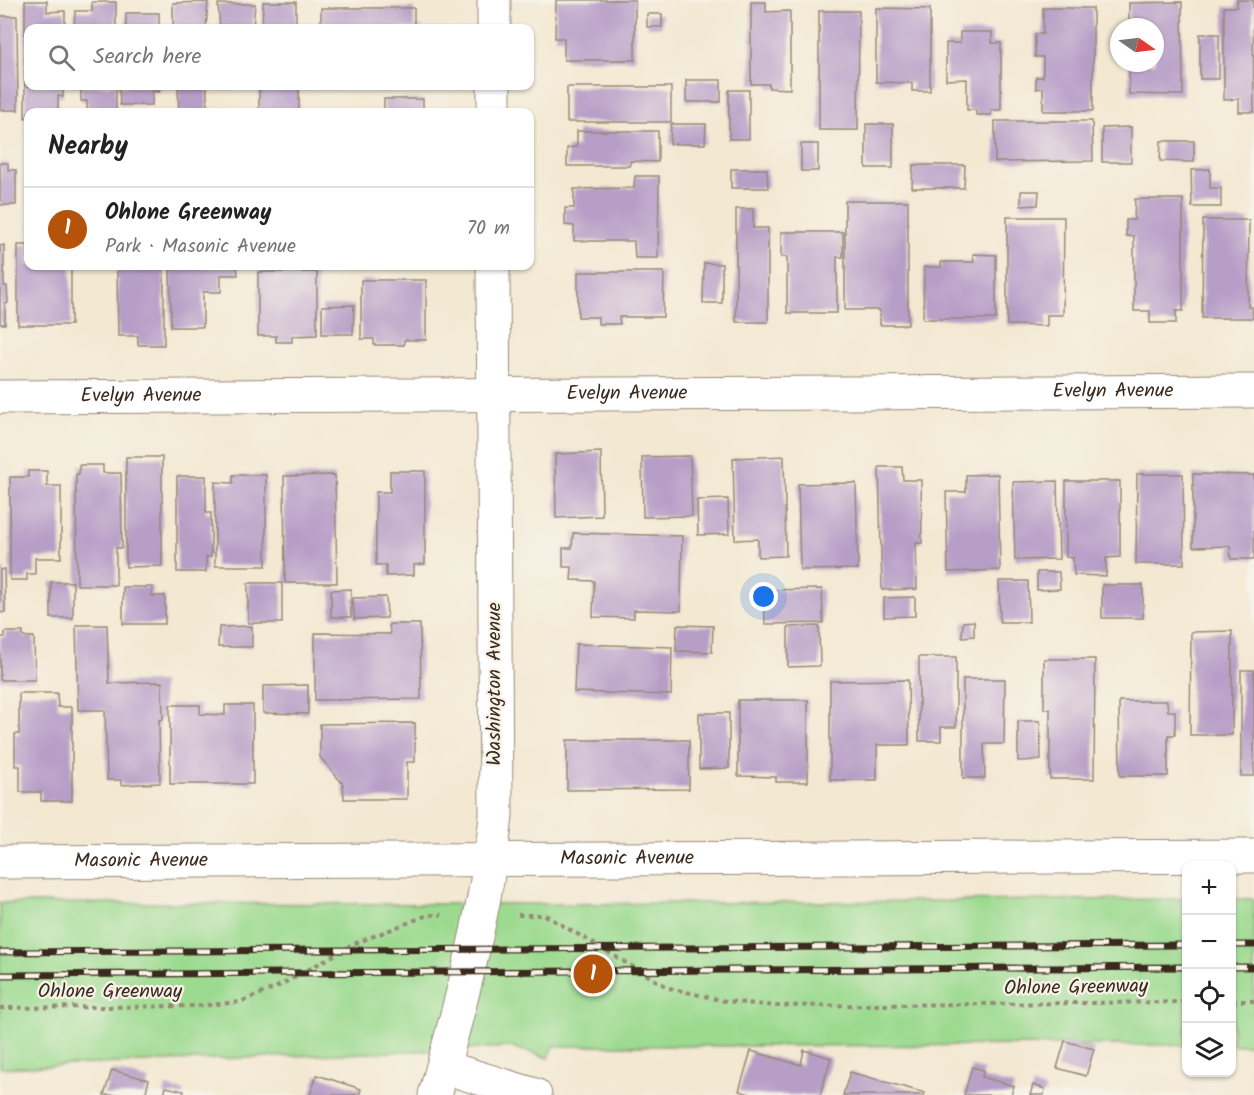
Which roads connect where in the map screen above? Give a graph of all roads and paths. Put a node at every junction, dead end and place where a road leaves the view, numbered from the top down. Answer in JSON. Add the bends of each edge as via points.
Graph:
{"nodes":[{"id":1,"x":494,"y":0,"type":"edge"},
{"id":2,"x":494,"y":24,"type":"edge"},
{"id":3,"x":494,"y":90,"type":"edge"},
{"id":4,"x":494,"y":108,"type":"edge"},
{"id":5,"x":493,"y":270,"type":"edge"},
{"id":6,"x":1254,"y":392,"type":"edge"},
{"id":7,"x":492,"y":395,"type":"junction"},
{"id":8,"x":0,"y":397,"type":"edge"},
{"id":9,"x":1254,"y":856,"type":"edge"},
{"id":10,"x":491,"y":859,"type":"junction"},
{"id":11,"x":0,"y":862,"type":"edge"},
{"id":12,"x":482,"y":915,"type":"junction"},
{"id":13,"x":1236,"y":1001,"type":"edge"},
{"id":14,"x":1254,"y":1001,"type":"edge"},
{"id":15,"x":1182,"y":1002,"type":"edge"},
{"id":16,"x":0,"y":1008,"type":"edge"},
{"id":17,"x":439,"y":1081,"type":"edge"},
{"id":18,"x":535,"y":1095,"type":"edge"}],
"edges":[{"from":1,"to":2,"type":"street"},
{"from":3,"to":4,"type":"street"},
{"from":5,"to":7,"type":"street","name":"Washington Avenue"},
{"from":6,"to":7,"type":"street","name":"Evelyn Avenue"},
{"from":7,"to":8,"type":"street","name":"Evelyn Avenue"},
{"from":7,"to":10,"type":"street","name":"Washington Avenue","via":[[496,816]]},
{"from":9,"to":10,"type":"street","name":"Masonic Avenue"},
{"from":10,"to":11,"type":"street","name":"Masonic Avenue"},
{"from":10,"to":12,"type":"street","name":"Washington Avenue"},
{"from":12,"to":15,"type":"path","name":"Ohlone Greenway","via":[[544,915],[669,988],[725,1001],[776,1006]]},
{"from":12,"to":16,"type":"path","name":"Ohlone Greenway","via":[[428,915],[356,943],[275,988],[240,1002]]},
{"from":12,"to":17,"type":"street","name":"Washington Avenue"},
{"from":13,"to":14,"type":"path"},
{"from":17,"to":18,"type":"street"}]}
